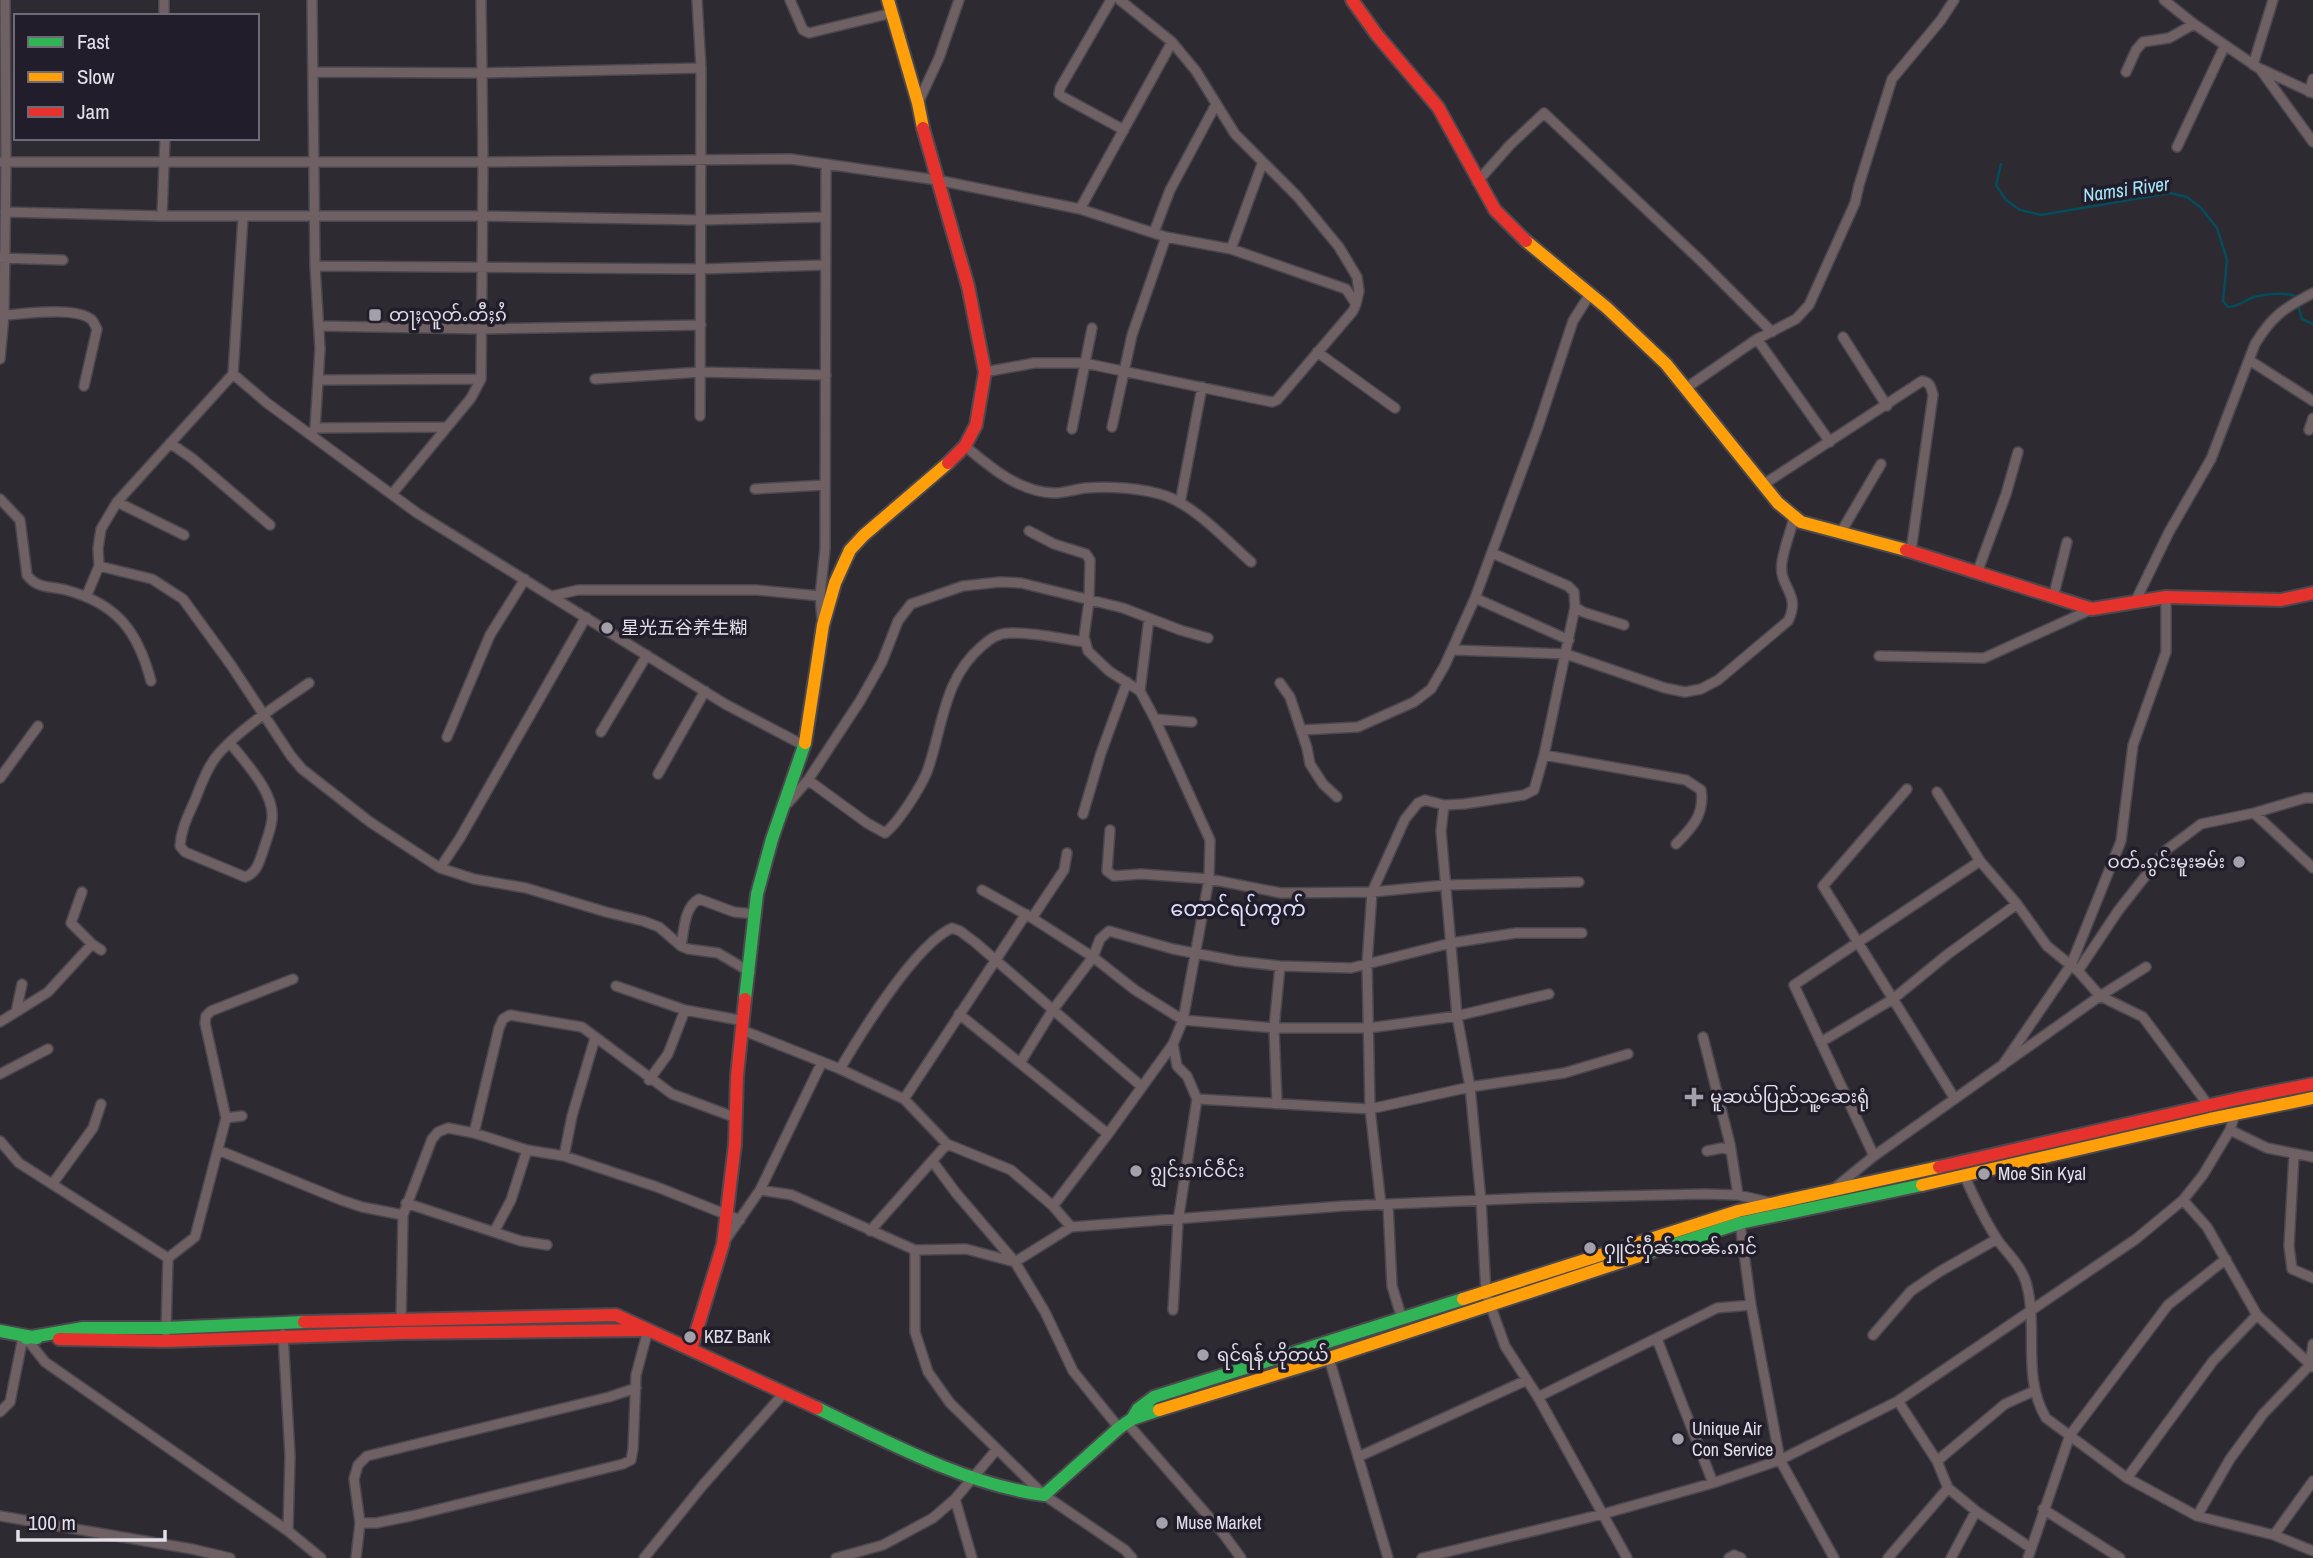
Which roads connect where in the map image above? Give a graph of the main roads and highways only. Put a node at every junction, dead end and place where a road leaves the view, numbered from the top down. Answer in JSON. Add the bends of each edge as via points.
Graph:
{"nodes":[{"id":1,"x":1352,"y":0,"type":"edge"},
{"id":2,"x":890,"y":7,"type":"edge"},
{"id":3,"x":2313,"y":593,"type":"edge"},
{"id":4,"x":2313,"y":1084,"type":"edge"},
{"id":5,"x":2313,"y":1098,"type":"edge"},
{"id":6,"x":1487,"y":1299,"type":"junction"},
{"id":7,"x":648,"y":1330,"type":"junction"},
{"id":8,"x":0,"y":1331,"type":"edge"},
{"id":9,"x":166,"y":1335,"type":"junction"},
{"id":10,"x":691,"y":1349,"type":"junction"},
{"id":11,"x":1126,"y":1423,"type":"junction"}],
"edges":[{"from":1,"to":3,"type":"main road","via":[[1438,107],[1495,210],[1666,364],[1794,518],[2092,609],[2166,597],[2281,600]]},
{"from":2,"to":10,"type":"main road","via":[[968,286],[985,372],[976,425],[965,446],[864,535],[850,550],[835,583],[823,625],[805,746],[760,883],[723,1244]]},
{"from":4,"to":6,"type":"main road","via":[[1738,1210]]},
{"from":5,"to":6,"type":"main road","via":[[1740,1223]]},
{"from":6,"to":11,"type":"main road","via":[[1329,1358]]},
{"from":6,"to":11,"type":"main road","via":[[1402,1319],[1154,1397]]},
{"from":7,"to":9,"type":"main road"},
{"from":7,"to":9,"type":"main road","via":[[617,1315],[284,1322]]},
{"from":7,"to":10,"type":"main road"},
{"from":8,"to":9,"type":"main road","via":[[25,1337]]},
{"from":10,"to":11,"type":"main road","via":[[927,1461],[1020,1492],[1044,1495]]}]}
